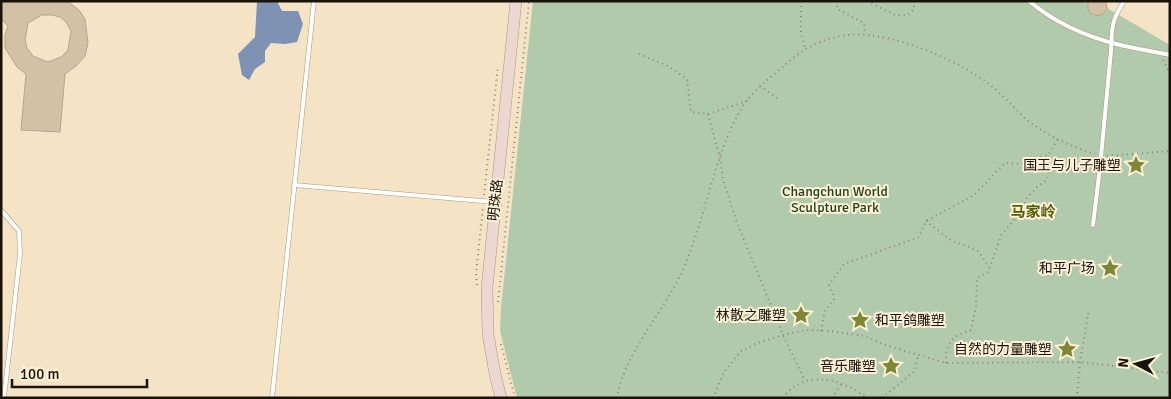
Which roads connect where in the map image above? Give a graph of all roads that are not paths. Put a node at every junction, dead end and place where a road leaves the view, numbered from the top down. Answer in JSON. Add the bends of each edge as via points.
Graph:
{"nodes":[{"id":1,"x":314,"y":1,"type":"edge"},
{"id":2,"x":516,"y":1,"type":"edge"},
{"id":3,"x":1029,"y":1,"type":"edge"},
{"id":4,"x":1124,"y":1,"type":"edge"},
{"id":5,"x":1111,"y":42,"type":"junction"},
{"id":6,"x":1170,"y":55,"type":"edge"},
{"id":7,"x":294,"y":185,"type":"junction"},
{"id":8,"x":495,"y":202,"type":"junction"},
{"id":9,"x":1,"y":210,"type":"edge"},
{"id":10,"x":1093,"y":225,"type":"dead end"},
{"id":11,"x":4,"y":398,"type":"edge"},
{"id":12,"x":272,"y":398,"type":"edge"},
{"id":13,"x":501,"y":398,"type":"edge"}],
"edges":[{"from":1,"to":7,"type":"lane"},
{"from":2,"to":8,"type":"street","name":"明珠路"},
{"from":3,"to":5,"type":"lane","via":[[1071,29]]},
{"from":4,"to":5,"type":"lane","via":[[1114,17]]},
{"from":5,"to":6,"type":"lane"},
{"from":5,"to":10,"type":"lane"},
{"from":7,"to":8,"type":"lane"},
{"from":7,"to":12,"type":"lane"},
{"from":8,"to":13,"type":"street","name":"明珠路","via":[[487,288],[488,334]]},
{"from":9,"to":11,"type":"lane","via":[[19,231],[20,254]]}]}
